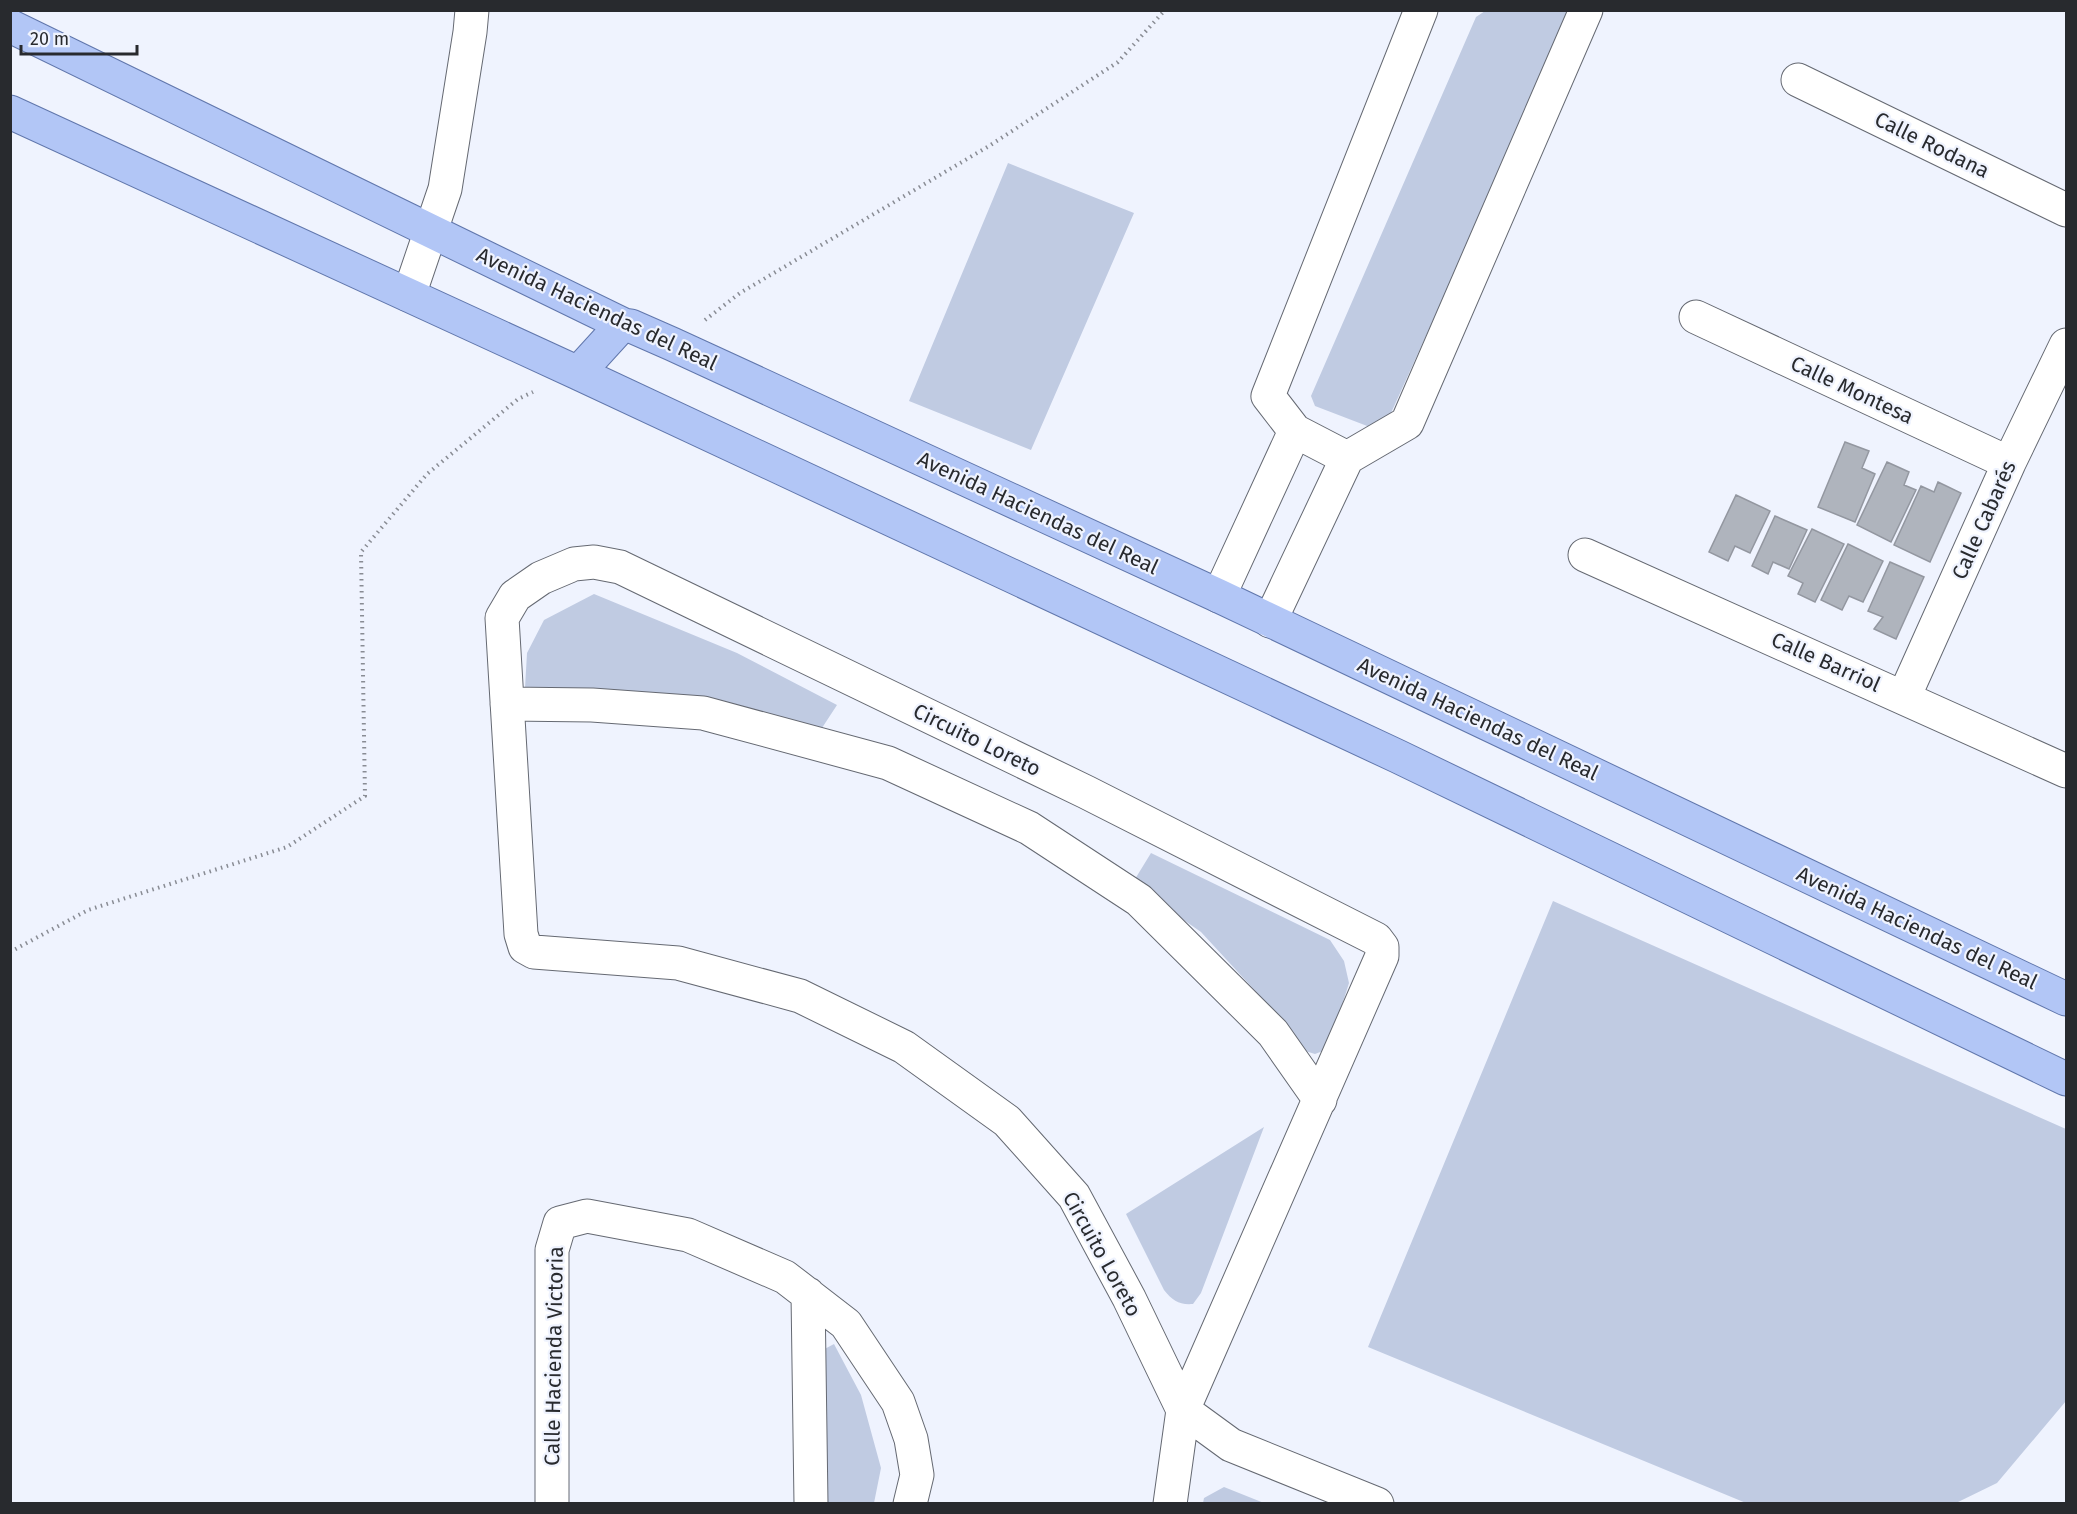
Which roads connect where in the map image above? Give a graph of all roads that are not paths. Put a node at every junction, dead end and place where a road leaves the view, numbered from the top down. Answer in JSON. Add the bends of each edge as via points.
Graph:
{"nodes":[{"id":1,"x":472,"y":10,"type":"edge"},
{"id":2,"x":1421,"y":10,"type":"edge"},
{"id":3,"x":1586,"y":10,"type":"edge"},
{"id":4,"x":10,"y":26,"type":"edge"},
{"id":5,"x":1798,"y":80,"type":"dead end"},
{"id":6,"x":10,"y":112,"type":"edge"},
{"id":7,"x":2067,"y":210,"type":"edge"},
{"id":8,"x":432,"y":231,"type":"junction"},
{"id":9,"x":409,"y":295,"type":"junction"},
{"id":10,"x":1696,"y":317,"type":"dead end"},
{"id":11,"x":624,"y":325,"type":"junction"},
{"id":12,"x":2067,"y":345,"type":"edge"},
{"id":13,"x":578,"y":373,"type":"junction"},
{"id":14,"x":1295,"y":431,"type":"junction"},
{"id":15,"x":1347,"y":458,"type":"junction"},
{"id":16,"x":2009,"y":463,"type":"junction"},
{"id":17,"x":1585,"y":555,"type":"dead end"},
{"id":18,"x":1219,"y":596,"type":"junction"},
{"id":19,"x":1270,"y":621,"type":"junction"},
{"id":20,"x":1904,"y":697,"type":"junction"},
{"id":21,"x":507,"y":704,"type":"junction"},
{"id":22,"x":2067,"y":771,"type":"edge"},
{"id":23,"x":2067,"y":999,"type":"edge"},
{"id":24,"x":2067,"y":1079,"type":"edge"},
{"id":25,"x":1320,"y":1100,"type":"junction"},
{"id":26,"x":808,"y":1294,"type":"junction"},
{"id":27,"x":1183,"y":1410,"type":"junction"},
{"id":28,"x":552,"y":1503,"type":"edge"},
{"id":29,"x":811,"y":1503,"type":"edge"},
{"id":30,"x":910,"y":1503,"type":"edge"},
{"id":31,"x":1170,"y":1503,"type":"edge"},
{"id":32,"x":1377,"y":1503,"type":"edge"}],
"edges":[{"from":1,"to":8,"type":"street","via":[[445,189]]},
{"from":2,"to":14,"type":"street","via":[[1268,396]]},
{"from":3,"to":15,"type":"street","via":[[1407,423]]},
{"from":4,"to":8,"type":"main road","name":"Avenida Haciendas del Real"},
{"from":5,"to":7,"type":"street","name":"Calle Rodana"},
{"from":6,"to":9,"type":"main road"},
{"from":8,"to":9,"type":"street"},
{"from":8,"to":11,"type":"main road","name":"Avenida Haciendas del Real"},
{"from":9,"to":13,"type":"main road"},
{"from":10,"to":16,"type":"street","name":"Calle Montesa"},
{"from":11,"to":13,"type":"main road"},
{"from":11,"to":18,"type":"main road","name":"Avenida Haciendas del Real"},
{"from":12,"to":16,"type":"street","name":"Calle Cabarés"},
{"from":13,"to":24,"type":"main road","via":[[1387,751]]},
{"from":14,"to":15,"type":"street"},
{"from":14,"to":18,"type":"street"},
{"from":15,"to":19,"type":"street"},
{"from":16,"to":20,"type":"street","name":"Calle Cabarés"},
{"from":17,"to":20,"type":"street","name":"Calle Barriol"},
{"from":18,"to":19,"type":"main road","name":"Avenida Haciendas del Real"},
{"from":19,"to":23,"type":"main road","name":"Avenida Haciendas del Real"},
{"from":20,"to":22,"type":"street","name":"Calle Barriol"},
{"from":21,"to":25,"type":"street","via":[[703,713],[888,763],[1029,828],[1139,900],[1273,1033]]},
{"from":21,"to":25,"type":"street","name":"Circuito Loreto","via":[[502,618],[515,596],[541,578],[574,564],[594,562],[620,567],[1086,792],[1376,939],[1382,946],[1382,956]]},
{"from":21,"to":27,"type":"street","name":"Circuito Loreto","via":[[521,934],[525,947],[534,952],[678,963],[800,996],[904,1047],[1007,1121],[1074,1196],[1130,1298]]},
{"from":25,"to":27,"type":"street","name":"Circuito Loreto"},
{"from":26,"to":28,"type":"street","name":"Calle Hacienda Victoria","via":[[785,1277],[688,1235],[587,1216],[560,1223],[552,1250]]},
{"from":26,"to":29,"type":"street"},
{"from":26,"to":30,"type":"street","name":"Calle Hacienda Victoria","via":[[846,1324],[898,1402],[911,1438],[917,1475]]},
{"from":27,"to":31,"type":"street","name":"Circuito Loreto"},
{"from":27,"to":32,"type":"street","name":"Circuito Loreto","via":[[1231,1445]]}]}
